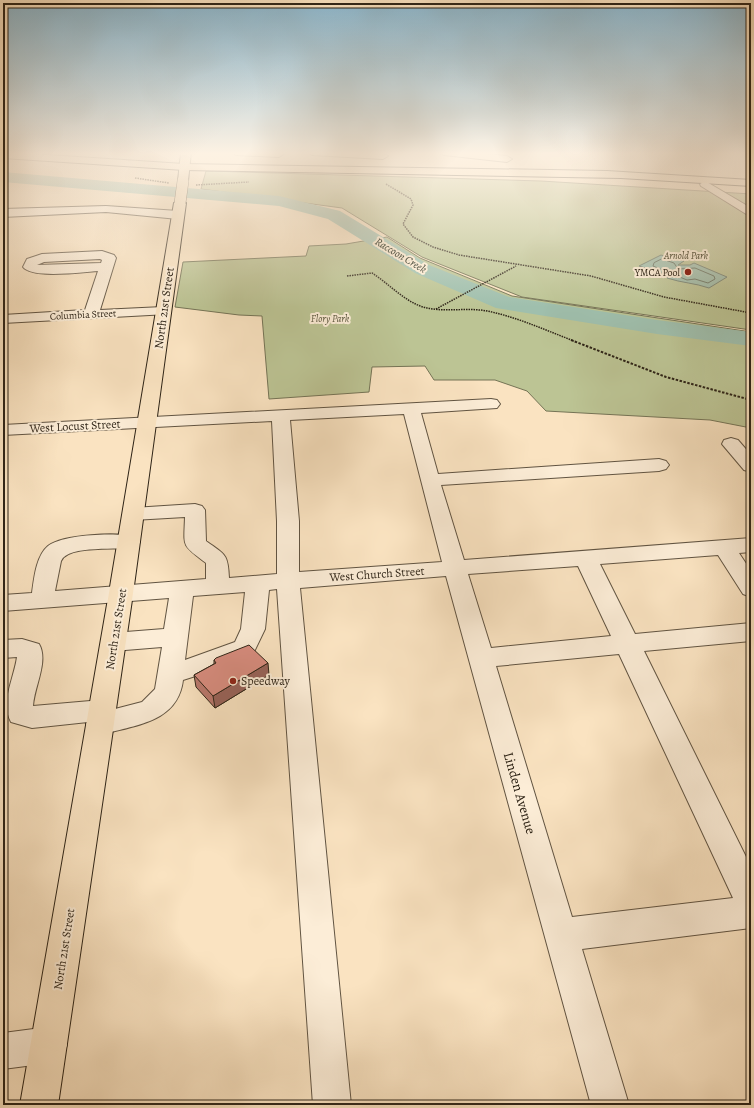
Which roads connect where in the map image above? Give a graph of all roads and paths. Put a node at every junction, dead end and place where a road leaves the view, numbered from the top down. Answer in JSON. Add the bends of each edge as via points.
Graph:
{"nodes":[{"id":1,"x":179,"y":204,"type":"edge"},
{"id":2,"x":413,"y":204,"type":"edge"},
{"id":3,"x":736,"y":204,"type":"edge"},
{"id":4,"x":179,"y":209,"type":"junction"},
{"id":5,"x":3,"y":213,"type":"edge"},
{"id":6,"x":751,"y":213,"type":"edge"},
{"id":7,"x":516,"y":266,"type":"junction"},
{"id":8,"x":106,"y":267,"type":"junction"},
{"id":9,"x":347,"y":276,"type":"dead end"},
{"id":10,"x":436,"y":309,"type":"junction"},
{"id":11,"x":163,"y":311,"type":"junction"},
{"id":12,"x":92,"y":313,"type":"junction"},
{"id":13,"x":751,"y":313,"type":"edge"},
{"id":14,"x":3,"y":319,"type":"edge"},
{"id":15,"x":751,"y":400,"type":"edge"},
{"id":16,"x":491,"y":404,"type":"dead end"},
{"id":17,"x":411,"y":408,"type":"junction"},
{"id":18,"x":281,"y":415,"type":"junction"},
{"id":19,"x":147,"y":422,"type":"junction"},
{"id":20,"x":3,"y":430,"type":"edge"},
{"id":21,"x":731,"y":444,"type":"dead end"},
{"id":22,"x":659,"y":465,"type":"dead end"},
{"id":23,"x":751,"y":466,"type":"edge"},
{"id":24,"x":430,"y":480,"type":"junction"},
{"id":25,"x":133,"y":514,"type":"junction"},
{"id":26,"x":129,"y":542,"type":"junction"},
{"id":27,"x":751,"y":545,"type":"edge"},
{"id":28,"x":724,"y":547,"type":"junction"},
{"id":29,"x":586,"y":558,"type":"junction"},
{"id":30,"x":455,"y":568,"type":"junction"},
{"id":31,"x":748,"y":579,"type":"edge"},
{"id":32,"x":288,"y":580,"type":"junction"},
{"id":33,"x":258,"y":583,"type":"junction"},
{"id":34,"x":218,"y":586,"type":"junction"},
{"id":35,"x":182,"y":589,"type":"junction"},
{"id":36,"x":121,"y":593,"type":"junction"},
{"id":37,"x":42,"y":600,"type":"junction"},
{"id":38,"x":3,"y":603,"type":"edge"},
{"id":39,"x":751,"y":632,"type":"edge"},
{"id":40,"x":176,"y":636,"type":"junction"},
{"id":41,"x":113,"y":642,"type":"junction"},
{"id":42,"x":628,"y":644,"type":"junction"},
{"id":43,"x":3,"y":649,"type":"edge"},
{"id":44,"x":481,"y":658,"type":"junction"},
{"id":45,"x":171,"y":674,"type":"junction"},
{"id":46,"x":102,"y":717,"type":"junction"},
{"id":47,"x":751,"y":901,"type":"edge"},
{"id":48,"x":751,"y":912,"type":"edge"},
{"id":49,"x":561,"y":935,"type":"junction"},
{"id":50,"x":49,"y":1046,"type":"junction"},
{"id":51,"x":3,"y":1051,"type":"edge"},
{"id":52,"x":39,"y":1105,"type":"edge"},
{"id":53,"x":332,"y":1105,"type":"edge"},
{"id":54,"x":610,"y":1105,"type":"edge"}],
"edges":[{"from":1,"to":4,"type":"main road","name":"North 21st Street","bridge":true},
{"from":2,"to":7,"type":"path","via":[[404,224],[415,239],[438,248]]},
{"from":3,"to":6,"type":"street"},
{"from":4,"to":5,"type":"street"},
{"from":4,"to":11,"type":"main road","name":"North 21st Street"},
{"from":7,"to":10,"type":"path"},
{"from":7,"to":13,"type":"path","via":[[573,272],[651,294]]},
{"from":8,"to":8,"type":"street","via":[[109,258],[102,255],[42,258],[32,262],[30,267],[36,270]]},
{"from":8,"to":12,"type":"street"},
{"from":9,"to":10,"type":"path","via":[[372,273],[414,304]]},
{"from":10,"to":15,"type":"path","via":[[466,308],[522,321],[666,377]]},
{"from":11,"to":12,"type":"street","name":"Columbia Street"},
{"from":11,"to":19,"type":"main road","name":"North 21st Street"},
{"from":12,"to":14,"type":"street","name":"Columbia Street"},
{"from":16,"to":17,"type":"street","name":"West Locust Street"},
{"from":17,"to":18,"type":"street","name":"West Locust Street"},
{"from":17,"to":24,"type":"street","name":"Linden Avenue"},
{"from":18,"to":19,"type":"street","name":"West Locust Street"},
{"from":18,"to":32,"type":"street","via":[[288,521]]},
{"from":19,"to":20,"type":"street","name":"West Locust Street"},
{"from":19,"to":25,"type":"main road","name":"North 21st Street"},
{"from":21,"to":23,"type":"street"},
{"from":22,"to":24,"type":"street"},
{"from":24,"to":30,"type":"street","name":"Linden Avenue"},
{"from":25,"to":26,"type":"main road","name":"North 21st Street"},
{"from":25,"to":34,"type":"street","via":[[195,510],[195,544],[217,560]]},
{"from":26,"to":36,"type":"main road","name":"North 21st Street"},
{"from":26,"to":37,"type":"street","via":[[60,548],[54,553],[51,561]]},
{"from":27,"to":28,"type":"street","name":"West Church Street"},
{"from":28,"to":29,"type":"street","name":"West Church Street"},
{"from":28,"to":31,"type":"street"},
{"from":29,"to":30,"type":"street","name":"West Church Street"},
{"from":29,"to":42,"type":"street"},
{"from":30,"to":32,"type":"street","name":"West Church Street"},
{"from":30,"to":44,"type":"street","name":"Linden Avenue"},
{"from":32,"to":33,"type":"street","name":"West Church Street"},
{"from":32,"to":53,"type":"street"},
{"from":33,"to":34,"type":"street","name":"West Church Street"},
{"from":33,"to":45,"type":"street","via":[[252,629],[244,648]]},
{"from":34,"to":35,"type":"street","name":"West Church Street"},
{"from":35,"to":36,"type":"street","name":"West Church Street"},
{"from":35,"to":40,"type":"street"},
{"from":36,"to":37,"type":"street","name":"West Church Street"},
{"from":36,"to":41,"type":"main road","name":"North 21st Street"},
{"from":37,"to":38,"type":"street","name":"West Church Street"},
{"from":39,"to":42,"type":"street"},
{"from":40,"to":41,"type":"street"},
{"from":40,"to":45,"type":"street"},
{"from":41,"to":46,"type":"main road","name":"North 21st Street"},
{"from":42,"to":44,"type":"street"},
{"from":42,"to":47,"type":"street"},
{"from":43,"to":46,"type":"street","via":[[30,650],[19,707],[20,715],[32,718]]},
{"from":44,"to":49,"type":"street","name":"Linden Avenue"},
{"from":45,"to":46,"type":"street","via":[[168,693],[151,710]]},
{"from":46,"to":50,"type":"main road","name":"North 21st Street"},
{"from":48,"to":49,"type":"street"},
{"from":49,"to":54,"type":"street","name":"Linden Avenue"},
{"from":50,"to":51,"type":"street"},
{"from":50,"to":52,"type":"main road","name":"North 21st Street"}]}
